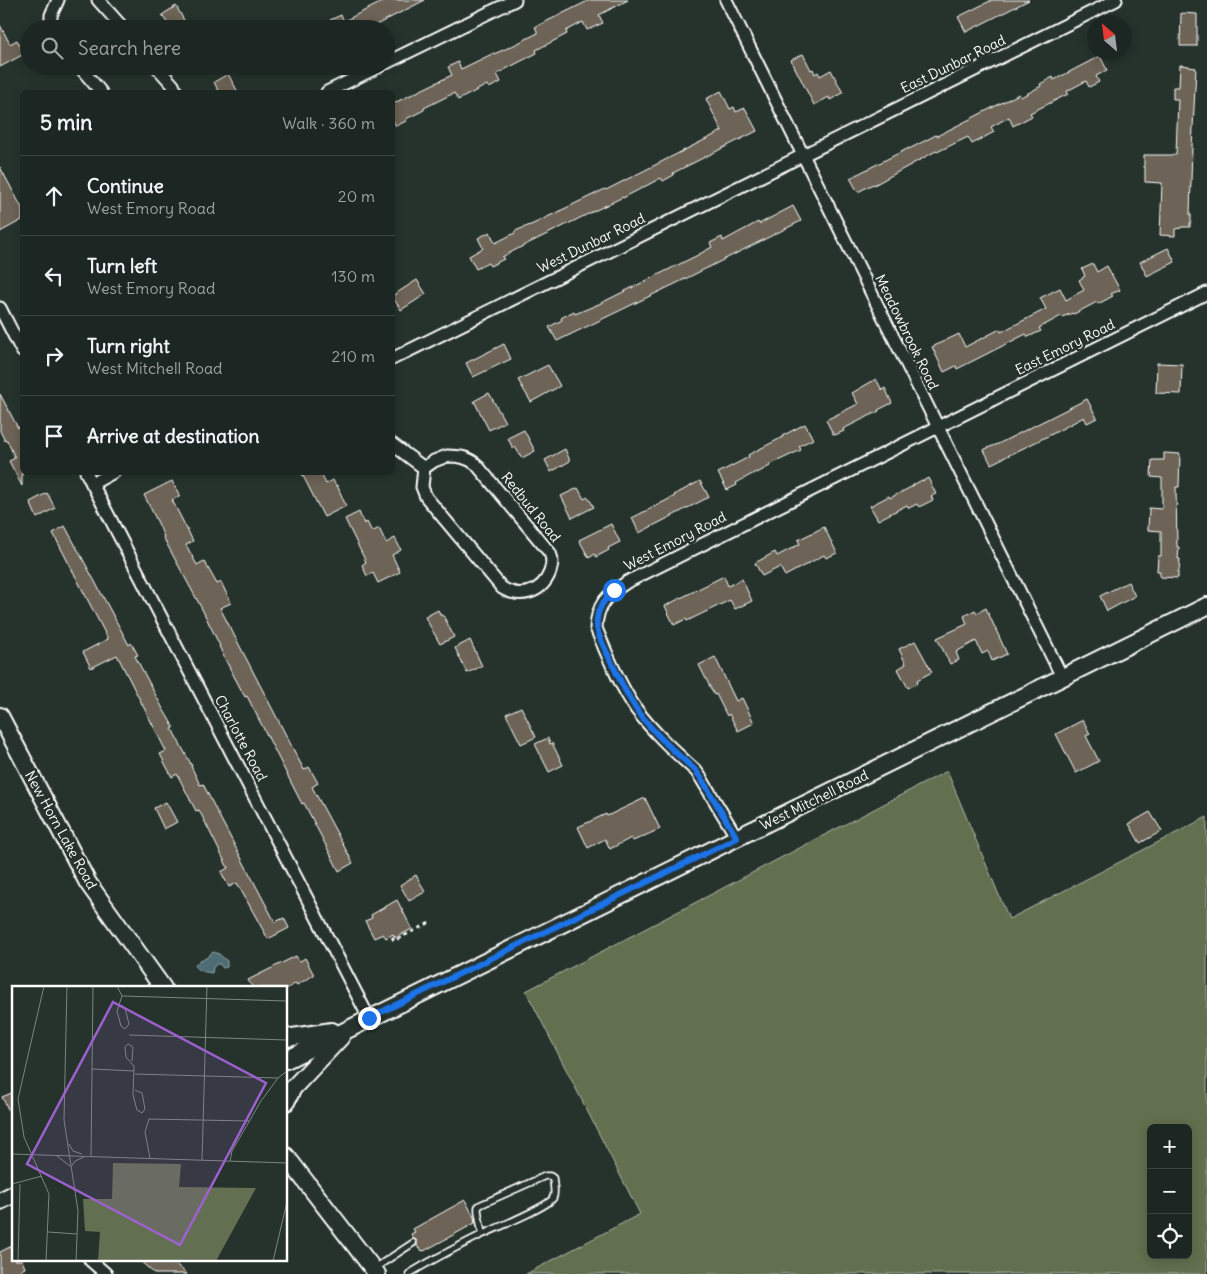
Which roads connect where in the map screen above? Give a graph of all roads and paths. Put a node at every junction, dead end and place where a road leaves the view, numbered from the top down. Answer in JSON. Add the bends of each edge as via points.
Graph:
{"nodes":[{"id":1,"x":58,"y":0,"type":"edge"},
{"id":2,"x":98,"y":0,"type":"edge"},
{"id":3,"x":515,"y":0,"type":"edge"},
{"id":4,"x":726,"y":0,"type":"edge"},
{"id":5,"x":1116,"y":0,"type":"edge"},
{"id":6,"x":51,"y":20,"type":"edge"},
{"id":7,"x":116,"y":20,"type":"edge"},
{"id":8,"x":395,"y":59,"type":"edge"},
{"id":9,"x":87,"y":75,"type":"edge"},
{"id":10,"x":164,"y":75,"type":"edge"},
{"id":11,"x":362,"y":75,"type":"edge"},
{"id":12,"x":99,"y":90,"type":"edge"},
{"id":13,"x":175,"y":90,"type":"edge"},
{"id":14,"x":331,"y":90,"type":"edge"},
{"id":15,"x":804,"y":154,"type":"junction"},
{"id":16,"x":1207,"y":294,"type":"edge"},
{"id":17,"x":0,"y":308,"type":"edge"},
{"id":18,"x":20,"y":347,"type":"edge"},
{"id":19,"x":395,"y":358,"type":"edge"},
{"id":20,"x":937,"y":427,"type":"junction"},
{"id":21,"x":395,"y":446,"type":"edge"},
{"id":22,"x":424,"y":468,"type":"junction"},
{"id":23,"x":88,"y":475,"type":"edge"},
{"id":24,"x":108,"y":475,"type":"edge"},
{"id":25,"x":92,"y":484,"type":"junction"},
{"id":26,"x":1207,"y":606,"type":"edge"},
{"id":27,"x":1062,"y":677,"type":"junction"},
{"id":28,"x":0,"y":716,"type":"edge"},
{"id":29,"x":737,"y":838,"type":"junction"},
{"id":30,"x":429,"y":923,"type":"dead end"},
{"id":31,"x":392,"y":938,"type":"dead end"},
{"id":32,"x":162,"y":986,"type":"edge"},
{"id":33,"x":369,"y":1018,"type":"junction"},
{"id":34,"x":349,"y":1028,"type":"junction"},
{"id":35,"x":288,"y":1038,"type":"edge"},
{"id":36,"x":288,"y":1059,"type":"edge"},
{"id":37,"x":288,"y":1097,"type":"edge"},
{"id":38,"x":288,"y":1159,"type":"edge"},
{"id":39,"x":482,"y":1234,"type":"junction"},
{"id":40,"x":413,"y":1243,"type":"dead end"},
{"id":41,"x":92,"y":1262,"type":"edge"},
{"id":42,"x":376,"y":1272,"type":"edge"},
{"id":43,"x":106,"y":1274,"type":"edge"},
{"id":44,"x":409,"y":1274,"type":"edge"}],
"edges":[{"from":1,"to":6,"type":"street"},
{"from":2,"to":7,"type":"street"},
{"from":3,"to":8,"type":"street"},
{"from":4,"to":15,"type":"street","name":"Meadowbrook Road"},
{"from":5,"to":15,"type":"street","name":"East Dunbar Road"},
{"from":9,"to":12,"type":"street"},
{"from":10,"to":13,"type":"street"},
{"from":11,"to":14,"type":"street"},
{"from":15,"to":19,"type":"street","name":"West Dunbar Road"},
{"from":15,"to":20,"type":"street","name":"Meadowbrook Road"},
{"from":16,"to":20,"type":"street","name":"East Emory Road"},
{"from":17,"to":18,"type":"street"},
{"from":20,"to":27,"type":"street","name":"Meadowbrook Road"},
{"from":20,"to":29,"type":"street","name":"West Emory Road","via":[[627,582],[614,590],[601,605],[596,628],[627,694],[652,728],[696,771]]},
{"from":21,"to":22,"type":"street"},
{"from":22,"to":22,"type":"street","name":"Redbud Road","via":[[422,487],[426,498],[502,588],[516,594],[540,588],[552,567],[550,553],[476,464],[463,457],[447,456]]},
{"from":23,"to":25,"type":"street","name":"Charlotte Road"},
{"from":24,"to":25,"type":"street"},
{"from":25,"to":33,"type":"street","name":"Charlotte Road"},
{"from":26,"to":27,"type":"main road","name":"West Mitchell Road"},
{"from":27,"to":29,"type":"main road","name":"West Mitchell Road"},
{"from":28,"to":32,"type":"main road","name":"New Horn Lake Road","via":[[88,883]]},
{"from":29,"to":33,"type":"main road","name":"West Mitchell Road"},
{"from":30,"to":31,"type":"path","via":[[394,941]]},
{"from":33,"to":34,"type":"main road","name":"West Mitchell Road"},
{"from":34,"to":35,"type":"main road"},
{"from":34,"to":36,"type":"main road","name":"West Mitchell Road"},
{"from":34,"to":37,"type":"main road","via":[[292,1088]]},
{"from":38,"to":42,"type":"main road"},
{"from":39,"to":39,"type":"lane","via":[[549,1202],[554,1194],[553,1178],[545,1176],[480,1205]]},
{"from":39,"to":44,"type":"lane"},
{"from":40,"to":42,"type":"lane"},
{"from":41,"to":43,"type":"street"}]}
